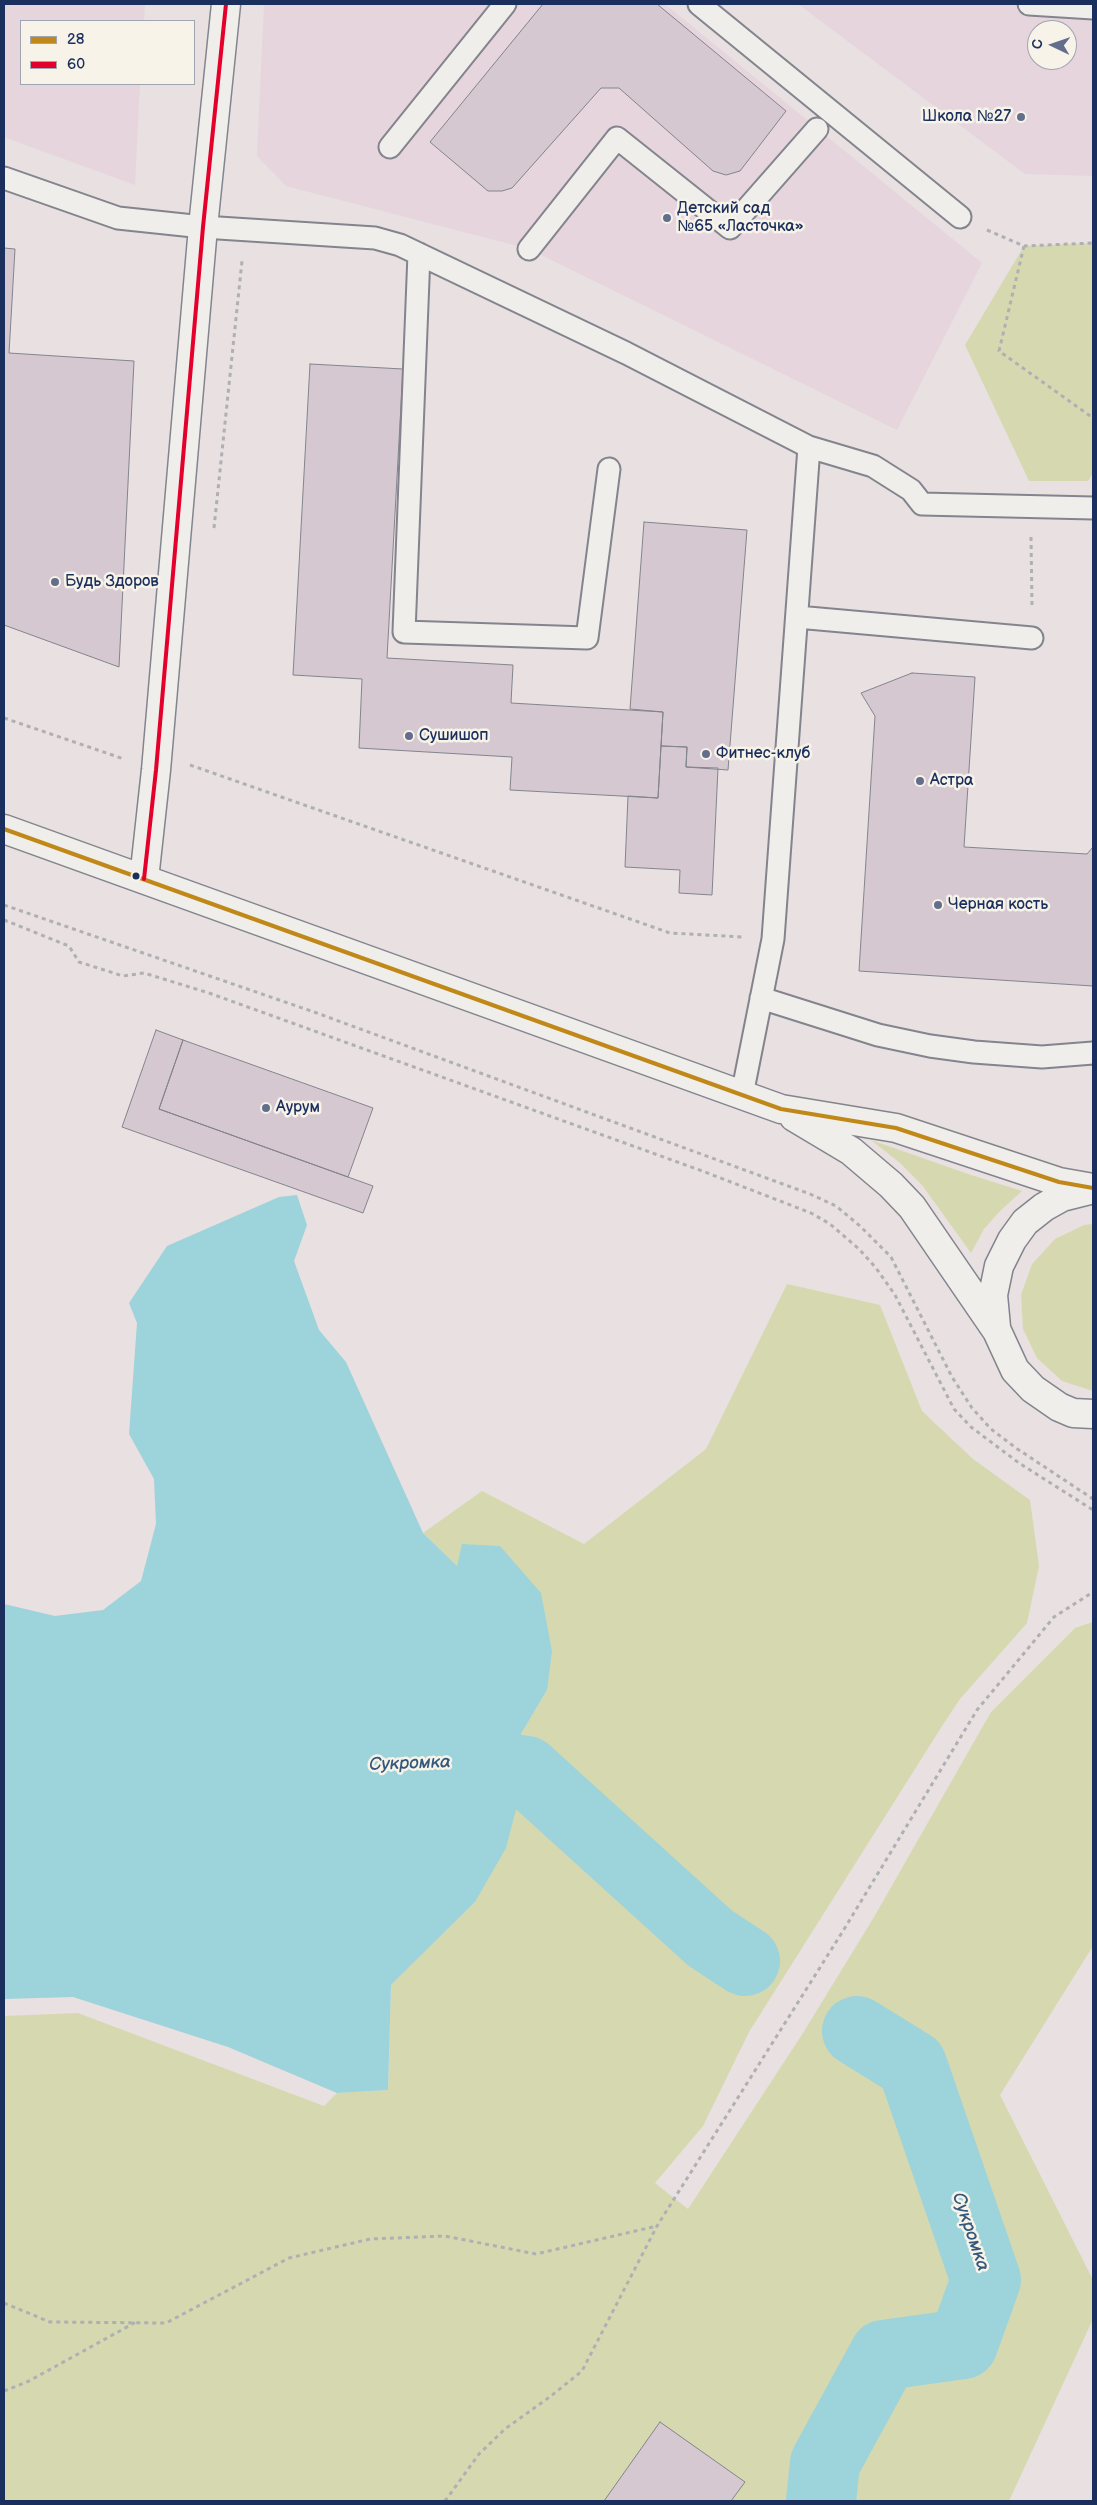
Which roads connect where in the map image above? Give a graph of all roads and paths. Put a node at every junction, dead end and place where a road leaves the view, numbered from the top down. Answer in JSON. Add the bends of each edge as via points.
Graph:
{"nodes":[{"id":1,"x":226,"y":4,"type":"edge"},
{"id":2,"x":505,"y":4,"type":"edge"},
{"id":3,"x":699,"y":4,"type":"edge"},
{"id":4,"x":1030,"y":4,"type":"edge"},
{"id":5,"x":1093,"y":8,"type":"edge"},
{"id":6,"x":817,"y":129,"type":"dead end"},
{"id":7,"x":390,"y":147,"type":"dead end"},
{"id":8,"x":4,"y":178,"type":"edge"},
{"id":9,"x":960,"y":217,"type":"joint"},
{"id":10,"x":203,"y":228,"type":"junction"},
{"id":11,"x":1093,"y":243,"type":"edge"},
{"id":12,"x":1024,"y":246,"type":"junction"},
{"id":13,"x":529,"y":249,"type":"dead end"},
{"id":14,"x":419,"y":254,"type":"junction"},
{"id":15,"x":1093,"y":418,"type":"edge"},
{"id":16,"x":809,"y":447,"type":"junction"},
{"id":17,"x":609,"y":469,"type":"dead end"},
{"id":18,"x":1093,"y":508,"type":"edge"},
{"id":19,"x":1031,"y":531,"type":"dead end"},
{"id":20,"x":797,"y":617,"type":"junction"},
{"id":21,"x":1032,"y":638,"type":"joint"},
{"id":22,"x":4,"y":718,"type":"edge"},
{"id":23,"x":156,"y":770,"type":"junction"},
{"id":24,"x":4,"y":829,"type":"edge"},
{"id":25,"x":144,"y":879,"type":"junction"},
{"id":26,"x":4,"y":905,"type":"edge"},
{"id":27,"x":4,"y":920,"type":"edge"},
{"id":28,"x":773,"y":938,"type":"junction"},
{"id":29,"x":760,"y":998,"type":"junction"},
{"id":30,"x":1093,"y":1053,"type":"edge"},
{"id":31,"x":742,"y":1095,"type":"junction"},
{"id":32,"x":781,"y":1109,"type":"junction"},
{"id":33,"x":1093,"y":1188,"type":"edge"},
{"id":34,"x":997,"y":1331,"type":"junction"},
{"id":35,"x":1087,"y":1416,"type":"edge"},
{"id":36,"x":1093,"y":1499,"type":"edge"},
{"id":37,"x":1093,"y":1510,"type":"edge"},
{"id":38,"x":1093,"y":1592,"type":"edge"},
{"id":39,"x":657,"y":2226,"type":"junction"},
{"id":40,"x":4,"y":2303,"type":"edge"},
{"id":41,"x":136,"y":2322,"type":"junction"},
{"id":42,"x":4,"y":2391,"type":"edge"},
{"id":43,"x":445,"y":2501,"type":"edge"}],
"edges":[{"from":1,"to":10,"type":"street"},
{"from":2,"to":7,"type":"lane"},
{"from":3,"to":9,"type":"lane"},
{"from":4,"to":5,"type":"lane"},
{"from":6,"to":13,"type":"lane","via":[[730,228],[617,138]]},
{"from":8,"to":10,"type":"lane","via":[[118,218]]},
{"from":9,"to":12,"type":"path"},
{"from":10,"to":14,"type":"lane","via":[[375,238]]},
{"from":10,"to":23,"type":"street"},
{"from":11,"to":12,"type":"path"},
{"from":12,"to":15,"type":"path","via":[[999,351]]},
{"from":14,"to":16,"type":"lane","via":[[626,353]]},
{"from":14,"to":17,"type":"lane","via":[[404,632],[587,638]]},
{"from":16,"to":18,"type":"lane","via":[[873,466],[911,490],[922,504]]},
{"from":16,"to":20,"type":"lane"},
{"from":19,"to":21,"type":"path"},
{"from":20,"to":21,"type":"lane"},
{"from":20,"to":28,"type":"lane"},
{"from":22,"to":23,"type":"path"},
{"from":23,"to":25,"type":"street"},
{"from":23,"to":28,"type":"path","via":[[189,764],[670,933]]},
{"from":24,"to":25,"type":"street"},
{"from":25,"to":31,"type":"street"},
{"from":26,"to":36,"type":"path","via":[[323,1015],[836,1206],[891,1257],[952,1377],[972,1408],[991,1429],[1016,1448]]},
{"from":27,"to":37,"type":"path","via":[[69,946],[79,962],[123,976],[144,973],[209,993],[812,1213],[830,1224],[876,1268],[895,1294],[954,1409],[971,1427]]},
{"from":28,"to":29,"type":"lane"},
{"from":29,"to":30,"type":"lane","via":[[878,1035],[930,1046],[1042,1058]]},
{"from":29,"to":31,"type":"lane"},
{"from":31,"to":32,"type":"street"},
{"from":32,"to":33,"type":"street","via":[[896,1128],[1060,1182]]},
{"from":32,"to":34,"type":"street","via":[[851,1151],[891,1185],[927,1227]]},
{"from":33,"to":34,"type":"street","via":[[1062,1197],[1044,1207],[1025,1222],[1012,1240],[999,1266],[993,1295]]},
{"from":34,"to":35,"type":"street","via":[[1015,1370],[1033,1389],[1059,1407]]},
{"from":38,"to":39,"type":"path","via":[[1054,1617],[977,1710],[843,1932]]},
{"from":39,"to":41,"type":"path","via":[[536,2254],[445,2236],[370,2239],[288,2258],[166,2323]]},
{"from":39,"to":43,"type":"path","via":[[582,2370],[505,2429],[479,2454]]},
{"from":40,"to":41,"type":"path","via":[[50,2322]]},
{"from":41,"to":42,"type":"path","via":[[29,2381]]}]}
